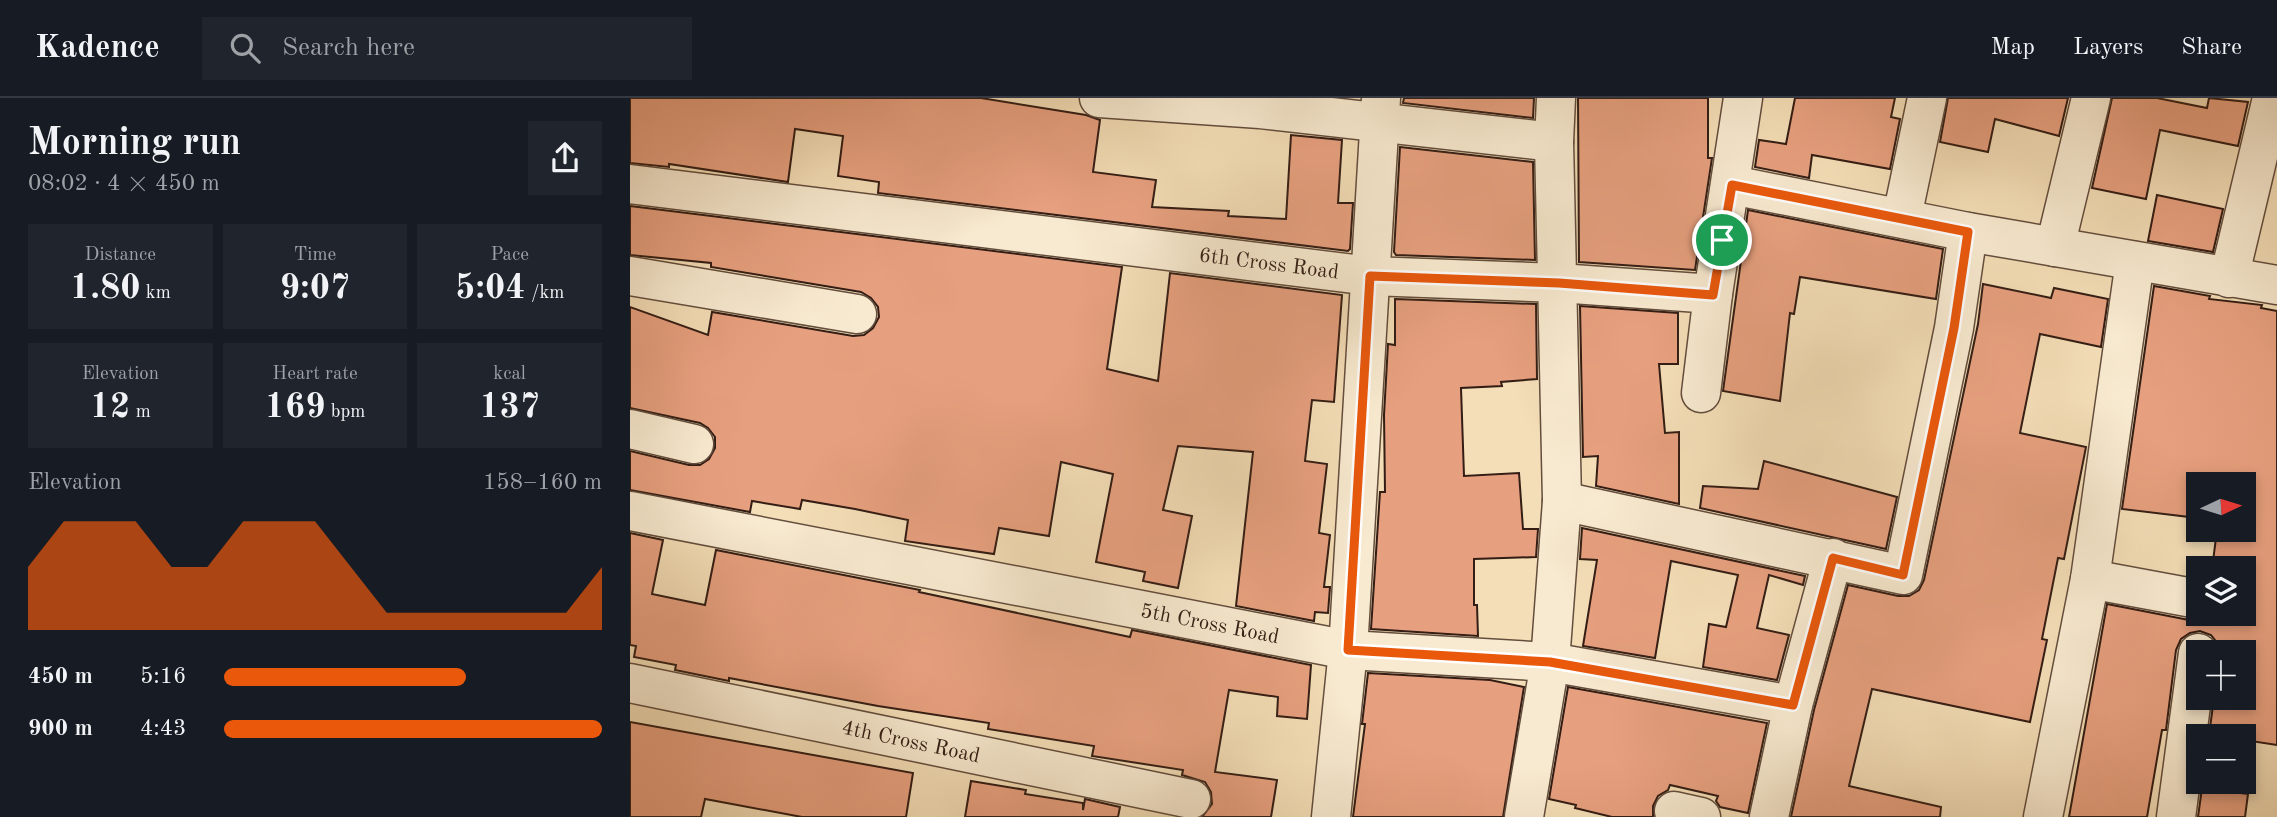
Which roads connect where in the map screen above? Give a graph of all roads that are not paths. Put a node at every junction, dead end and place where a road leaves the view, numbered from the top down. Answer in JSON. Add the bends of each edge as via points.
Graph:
{"nodes":[{"id":1,"x":1099,"y":98,"type":"edge"},
{"id":2,"x":1556,"y":98,"type":"edge"},
{"id":3,"x":1743,"y":98,"type":"edge"},
{"id":4,"x":1927,"y":98,"type":"edge"},
{"id":5,"x":2091,"y":98,"type":"edge"},
{"id":6,"x":2272,"y":98,"type":"edge"},
{"id":7,"x":1259,"y":104,"type":"edge"},
{"id":8,"x":1380,"y":110,"type":"edge"},
{"id":9,"x":1554,"y":142,"type":"junction"},
{"id":10,"x":630,"y":184,"type":"edge"},
{"id":11,"x":1732,"y":185,"type":"junction"},
{"id":12,"x":1902,"y":218,"type":"junction"},
{"id":13,"x":1968,"y":232,"type":"junction"},
{"id":14,"x":2055,"y":247,"type":"junction"},
{"id":15,"x":2135,"y":261,"type":"junction"},
{"id":16,"x":630,"y":276,"type":"edge"},
{"id":17,"x":1370,"y":276,"type":"junction"},
{"id":18,"x":2229,"y":278,"type":"junction"},
{"id":19,"x":1559,"y":283,"type":"junction"},
{"id":20,"x":2277,"y":285,"type":"edge"},
{"id":21,"x":1713,"y":295,"type":"junction"},
{"id":22,"x":857,"y":314,"type":"dead end"},
{"id":23,"x":1701,"y":393,"type":"dead end"},
{"id":24,"x":630,"y":429,"type":"edge"},
{"id":25,"x":694,"y":444,"type":"dead end"},
{"id":26,"x":1562,"y":501,"type":"junction"},
{"id":27,"x":630,"y":511,"type":"edge"},
{"id":28,"x":1833,"y":558,"type":"junction"},
{"id":29,"x":2090,"y":579,"type":"junction"},
{"id":30,"x":2186,"y":597,"type":"edge"},
{"id":31,"x":1348,"y":650,"type":"junction"},
{"id":32,"x":1550,"y":662,"type":"junction"},
{"id":33,"x":630,"y":683,"type":"edge"},
{"id":34,"x":1793,"y":705,"type":"junction"},
{"id":35,"x":2190,"y":710,"type":"edge"},
{"id":36,"x":1191,"y":799,"type":"dead end"},
{"id":37,"x":1331,"y":817,"type":"edge"},
{"id":38,"x":1524,"y":817,"type":"edge"},
{"id":39,"x":1769,"y":817,"type":"edge"},
{"id":40,"x":2043,"y":817,"type":"edge"},
{"id":41,"x":2176,"y":817,"type":"edge"}],
"edges":[{"from":1,"to":7,"type":"street"},
{"from":2,"to":9,"type":"street"},
{"from":3,"to":11,"type":"street"},
{"from":4,"to":12,"type":"street"},
{"from":5,"to":14,"type":"street"},
{"from":6,"to":18,"type":"street"},
{"from":7,"to":8,"type":"street"},
{"from":8,"to":9,"type":"street"},
{"from":8,"to":17,"type":"street"},
{"from":9,"to":19,"type":"street"},
{"from":10,"to":17,"type":"street","name":"6th Cross Road"},
{"from":11,"to":12,"type":"street"},
{"from":11,"to":21,"type":"street"},
{"from":12,"to":13,"type":"street"},
{"from":13,"to":14,"type":"street"},
{"from":13,"to":28,"type":"street","via":[[1954,328],[1903,575]]},
{"from":14,"to":15,"type":"street"},
{"from":15,"to":18,"type":"street"},
{"from":15,"to":29,"type":"street"},
{"from":16,"to":22,"type":"street"},
{"from":17,"to":19,"type":"street","name":"6th Cross Road"},
{"from":17,"to":31,"type":"street"},
{"from":18,"to":20,"type":"street"},
{"from":19,"to":21,"type":"street","name":"6th Cross Road"},
{"from":19,"to":26,"type":"street"},
{"from":21,"to":23,"type":"street"},
{"from":24,"to":25,"type":"street"},
{"from":26,"to":28,"type":"street"},
{"from":26,"to":32,"type":"street"},
{"from":27,"to":31,"type":"street","name":"5th Cross Road"},
{"from":28,"to":34,"type":"street"},
{"from":29,"to":30,"type":"street"},
{"from":29,"to":40,"type":"street"},
{"from":31,"to":32,"type":"street","name":"5th Cross Road"},
{"from":31,"to":37,"type":"street"},
{"from":32,"to":34,"type":"street","name":"5th Cross Road"},
{"from":32,"to":38,"type":"street"},
{"from":33,"to":36,"type":"street","name":"4th Cross Road"},
{"from":34,"to":39,"type":"street"},
{"from":35,"to":41,"type":"street"}]}
